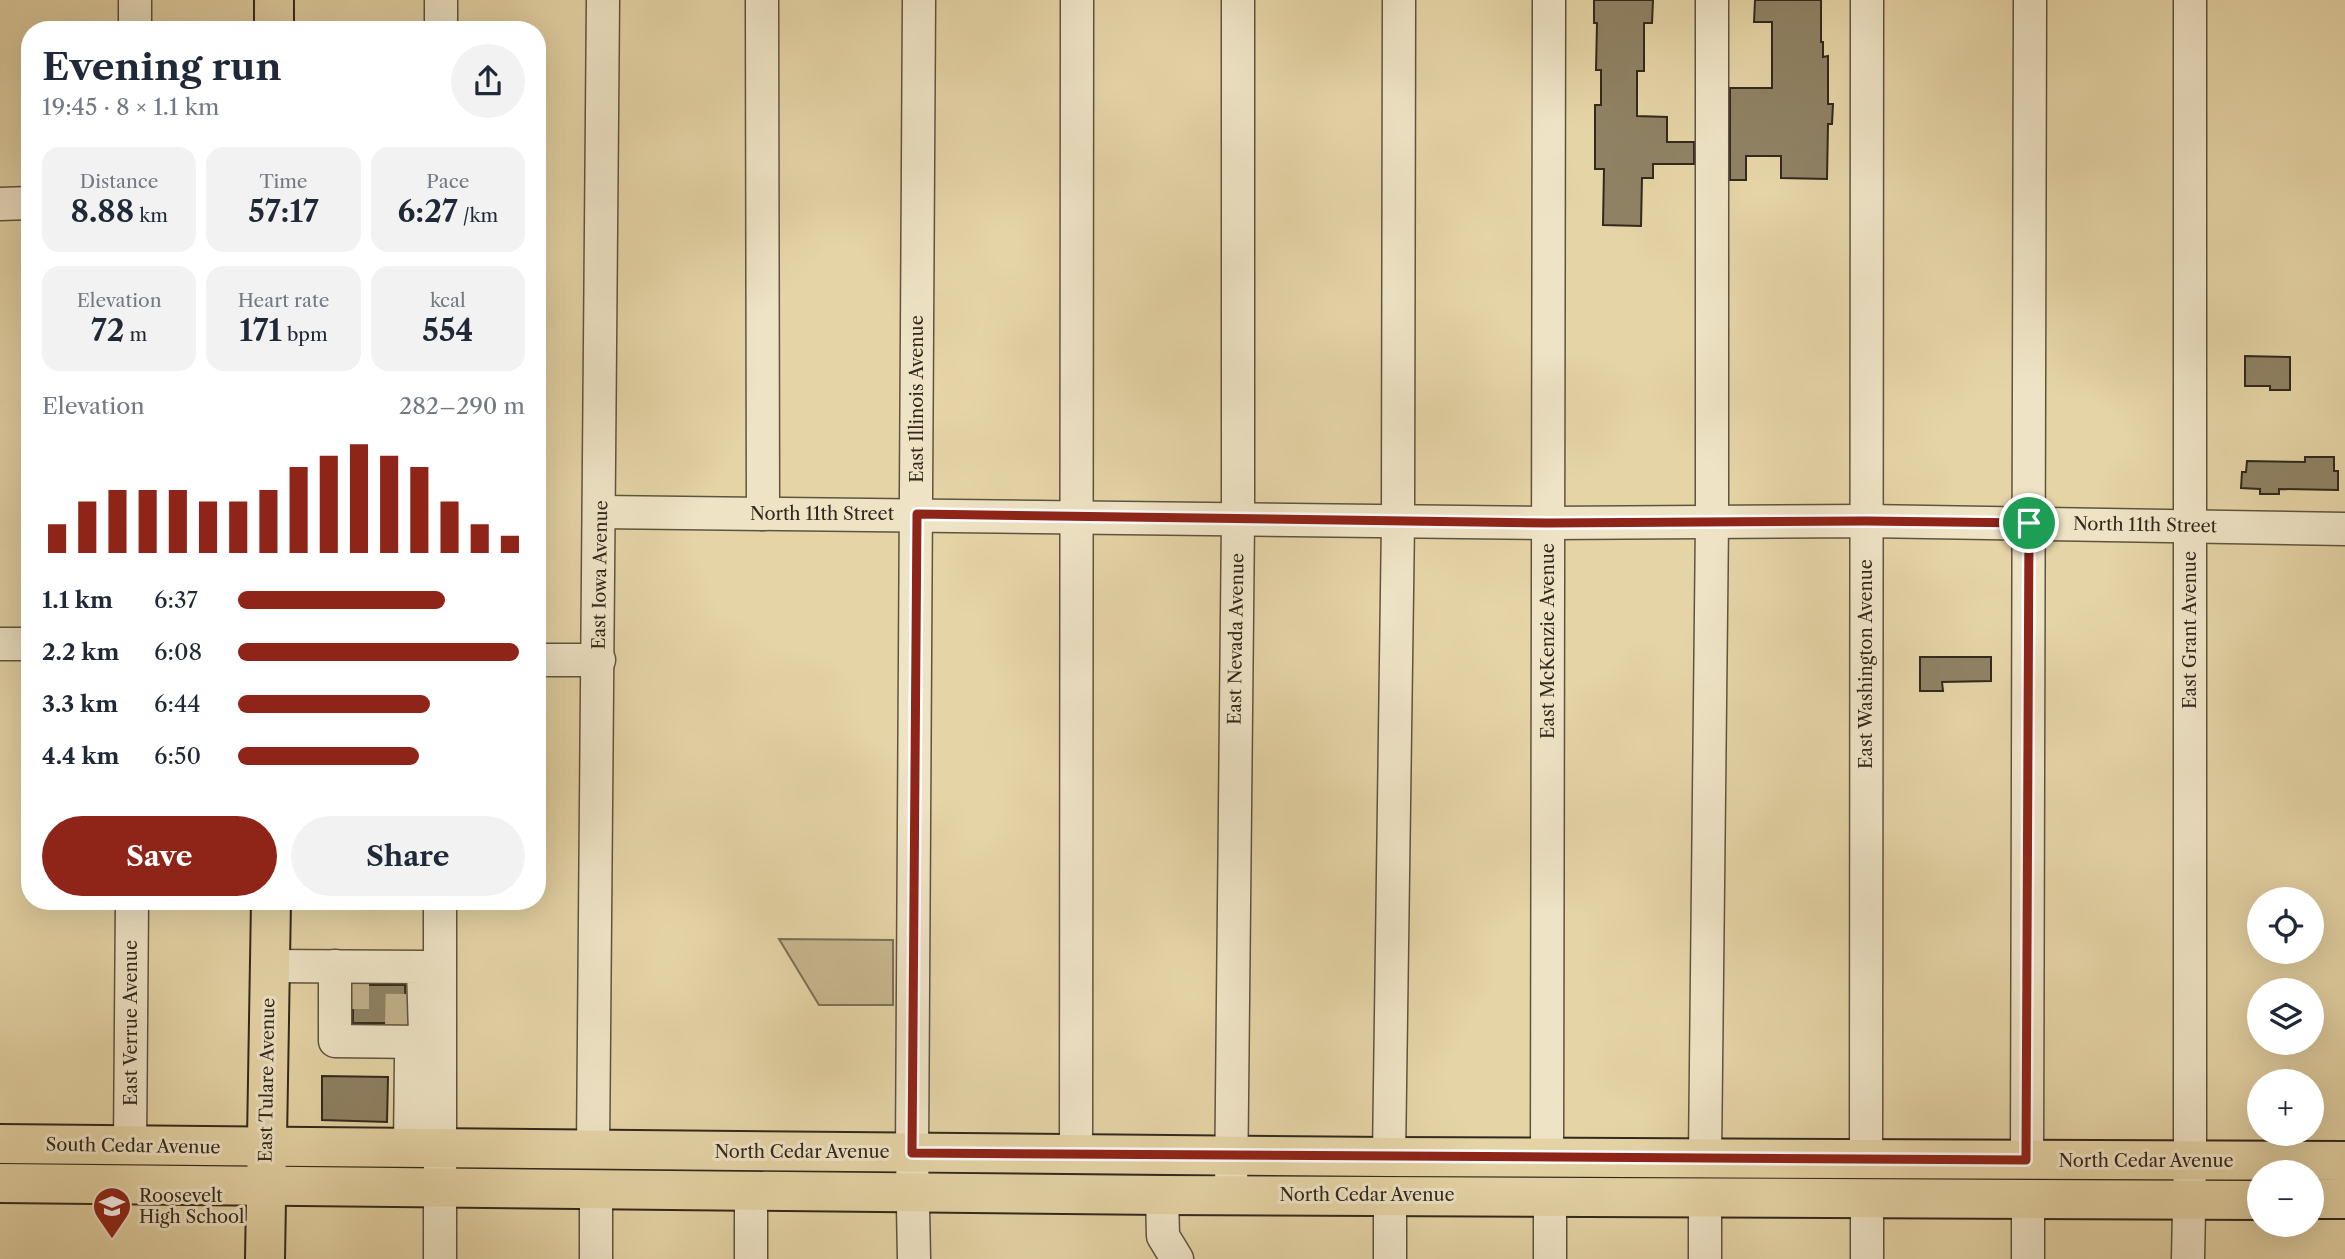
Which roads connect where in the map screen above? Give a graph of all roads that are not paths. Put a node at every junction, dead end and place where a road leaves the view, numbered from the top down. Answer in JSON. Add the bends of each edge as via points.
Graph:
{"nodes":[{"id":1,"x":135,"y":0,"type":"edge"},
{"id":2,"x":274,"y":0,"type":"edge"},
{"id":3,"x":441,"y":0,"type":"edge"},
{"id":4,"x":603,"y":0,"type":"edge"},
{"id":5,"x":762,"y":0,"type":"edge"},
{"id":6,"x":919,"y":0,"type":"edge"},
{"id":7,"x":1077,"y":0,"type":"edge"},
{"id":8,"x":1237,"y":0,"type":"edge"},
{"id":9,"x":1399,"y":0,"type":"edge"},
{"id":10,"x":1549,"y":0,"type":"edge"},
{"id":11,"x":1712,"y":0,"type":"edge"},
{"id":12,"x":1867,"y":0,"type":"edge"},
{"id":13,"x":2030,"y":0,"type":"edge"},
{"id":14,"x":2190,"y":0,"type":"edge"},
{"id":15,"x":135,"y":21,"type":"edge"},
{"id":16,"x":274,"y":21,"type":"edge"},
{"id":17,"x":441,"y":21,"type":"edge"},
{"id":18,"x":0,"y":204,"type":"edge"},
{"id":19,"x":21,"y":204,"type":"edge"},
{"id":20,"x":600,"y":512,"type":"junction"},
{"id":21,"x":763,"y":514,"type":"junction"},
{"id":22,"x":917,"y":514,"type":"junction"},
{"id":23,"x":1076,"y":516,"type":"junction"},
{"id":24,"x":1237,"y":519,"type":"junction"},
{"id":25,"x":1398,"y":521,"type":"junction"},
{"id":26,"x":1866,"y":521,"type":"junction"},
{"id":27,"x":1712,"y":522,"type":"junction"},
{"id":28,"x":1548,"y":523,"type":"junction"},
{"id":29,"x":2029,"y":523,"type":"junction"},
{"id":30,"x":2190,"y":526,"type":"junction"},
{"id":31,"x":2345,"y":528,"type":"edge"},
{"id":32,"x":0,"y":644,"type":"edge"},
{"id":33,"x":21,"y":644,"type":"edge"},
{"id":34,"x":546,"y":660,"type":"edge"},
{"id":35,"x":599,"y":660,"type":"junction"},
{"id":36,"x":132,"y":910,"type":"edge"},
{"id":37,"x":271,"y":910,"type":"edge"},
{"id":38,"x":439,"y":910,"type":"edge"},
{"id":39,"x":270,"y":966,"type":"junction"},
{"id":40,"x":373,"y":971,"type":"junction"},
{"id":41,"x":385,"y":1035,"type":"junction"},
{"id":42,"x":0,"y":1144,"type":"edge"},
{"id":43,"x":130,"y":1146,"type":"junction"},
{"id":44,"x":266,"y":1147,"type":"junction"},
{"id":45,"x":425,"y":1148,"type":"junction"},
{"id":46,"x":593,"y":1150,"type":"junction"},
{"id":47,"x":823,"y":1153,"type":"junction"},
{"id":48,"x":912,"y":1153,"type":"junction"},
{"id":49,"x":1076,"y":1154,"type":"junction"},
{"id":50,"x":1231,"y":1155,"type":"junction"},
{"id":51,"x":1389,"y":1157,"type":"junction"},
{"id":52,"x":1547,"y":1157,"type":"junction"},
{"id":53,"x":1705,"y":1157,"type":"junction"},
{"id":54,"x":1866,"y":1160,"type":"junction"},
{"id":55,"x":2026,"y":1160,"type":"junction"},
{"id":56,"x":2190,"y":1161,"type":"junction"},
{"id":57,"x":2345,"y":1161,"type":"edge"},
{"id":58,"x":0,"y":1183,"type":"edge"},
{"id":59,"x":265,"y":1186,"type":"junction"},
{"id":60,"x":440,"y":1187,"type":"junction"},
{"id":61,"x":596,"y":1190,"type":"junction"},
{"id":62,"x":751,"y":1190,"type":"junction"},
{"id":63,"x":913,"y":1192,"type":"junction"},
{"id":64,"x":1231,"y":1194,"type":"junction"},
{"id":65,"x":1162,"y":1195,"type":"junction"},
{"id":66,"x":1390,"y":1195,"type":"junction"},
{"id":67,"x":1550,"y":1196,"type":"junction"},
{"id":68,"x":1705,"y":1196,"type":"junction"},
{"id":69,"x":1867,"y":1199,"type":"junction"},
{"id":70,"x":2028,"y":1199,"type":"junction"},
{"id":71,"x":2324,"y":1199,"type":"edge"},
{"id":72,"x":2345,"y":1199,"type":"edge"},
{"id":73,"x":2188,"y":1200,"type":"junction"},
{"id":74,"x":2247,"y":1200,"type":"edge"},
{"id":75,"x":265,"y":1259,"type":"edge"},
{"id":76,"x":440,"y":1259,"type":"edge"},
{"id":77,"x":596,"y":1259,"type":"edge"},
{"id":78,"x":751,"y":1259,"type":"edge"},
{"id":79,"x":914,"y":1259,"type":"edge"},
{"id":80,"x":1177,"y":1259,"type":"edge"},
{"id":81,"x":1390,"y":1259,"type":"edge"},
{"id":82,"x":1550,"y":1259,"type":"edge"},
{"id":83,"x":1705,"y":1259,"type":"edge"},
{"id":84,"x":1867,"y":1259,"type":"edge"},
{"id":85,"x":2028,"y":1259,"type":"edge"},
{"id":86,"x":2188,"y":1259,"type":"edge"}],
"edges":[{"from":1,"to":15,"type":"street"},
{"from":2,"to":16,"type":"main road"},
{"from":3,"to":17,"type":"street"},
{"from":4,"to":20,"type":"street","name":"East Iowa Avenue"},
{"from":5,"to":21,"type":"street"},
{"from":6,"to":22,"type":"street","name":"East Illinois Avenue"},
{"from":7,"to":23,"type":"street"},
{"from":8,"to":24,"type":"street","name":"East Nevada Avenue"},
{"from":9,"to":25,"type":"street"},
{"from":10,"to":28,"type":"street","name":"East McKenzie Avenue"},
{"from":11,"to":27,"type":"street"},
{"from":12,"to":26,"type":"street","name":"East Washington Avenue"},
{"from":13,"to":29,"type":"street"},
{"from":14,"to":30,"type":"street","name":"East Grant Avenue"},
{"from":18,"to":19,"type":"street"},
{"from":20,"to":21,"type":"street","name":"North 11th Street"},
{"from":20,"to":35,"type":"street","name":"East Iowa Avenue"},
{"from":21,"to":22,"type":"street","name":"North 11th Street"},
{"from":22,"to":23,"type":"street","name":"North 11th Street"},
{"from":22,"to":48,"type":"street","name":"East Illinois Avenue"},
{"from":23,"to":24,"type":"street","name":"North 11th Street"},
{"from":23,"to":49,"type":"street"},
{"from":24,"to":25,"type":"street","name":"North 11th Street"},
{"from":24,"to":50,"type":"street","name":"East Nevada Avenue"},
{"from":25,"to":28,"type":"street","name":"North 11th Street"},
{"from":25,"to":51,"type":"street"},
{"from":26,"to":27,"type":"street","name":"North 11th Street"},
{"from":26,"to":29,"type":"street","name":"North 11th Street"},
{"from":26,"to":54,"type":"street","name":"East Washington Avenue"},
{"from":27,"to":28,"type":"street","name":"North 11th Street"},
{"from":27,"to":53,"type":"street"},
{"from":28,"to":52,"type":"street","name":"East McKenzie Avenue"},
{"from":29,"to":30,"type":"street","name":"North 11th Street"},
{"from":29,"to":55,"type":"street"},
{"from":30,"to":31,"type":"street","name":"North 11th Street"},
{"from":30,"to":56,"type":"street","name":"East Grant Avenue"},
{"from":32,"to":33,"type":"street"},
{"from":34,"to":35,"type":"street"},
{"from":35,"to":46,"type":"street","name":"East Iowa Avenue"},
{"from":36,"to":43,"type":"street","name":"East Verrue Avenue"},
{"from":37,"to":39,"type":"main road","name":"East Tulare Avenue"},
{"from":38,"to":45,"type":"street"},
{"from":39,"to":40,"type":"street"},
{"from":39,"to":44,"type":"main road","name":"East Tulare Avenue"},
{"from":40,"to":41,"type":"street","via":[[335,1041]]},
{"from":40,"to":41,"type":"street","via":[[423,967],[425,1034]]},
{"from":41,"to":45,"type":"street","via":[[411,1059]]},
{"from":42,"to":43,"type":"main road","name":"South Cedar Avenue"},
{"from":43,"to":44,"type":"main road","name":"South Cedar Avenue"},
{"from":44,"to":45,"type":"main road","name":"North Cedar Avenue"},
{"from":44,"to":59,"type":"main road","name":"East Tulare Avenue"},
{"from":45,"to":46,"type":"main road","name":"North Cedar Avenue"},
{"from":45,"to":60,"type":"street"},
{"from":46,"to":47,"type":"main road","name":"North Cedar Avenue"},
{"from":47,"to":48,"type":"main road","name":"North Cedar Avenue"},
{"from":47,"to":61,"type":"main road","via":[[719,1170],[615,1172],[603,1178]]},
{"from":48,"to":49,"type":"main road","name":"North Cedar Avenue"},
{"from":48,"to":63,"type":"street","name":"East Illinois Avenue"},
{"from":49,"to":50,"type":"main road","name":"North Cedar Avenue"},
{"from":50,"to":51,"type":"main road","name":"North Cedar Avenue"},
{"from":50,"to":64,"type":"street","name":"East Nevada Avenue"},
{"from":51,"to":52,"type":"main road","name":"North Cedar Avenue"},
{"from":52,"to":53,"type":"main road","name":"North Cedar Avenue"},
{"from":52,"to":66,"type":"main road","via":[[1534,1172],[1521,1178],[1413,1180]]},
{"from":53,"to":54,"type":"main road","name":"North Cedar Avenue"},
{"from":53,"to":67,"type":"main road","via":[[1668,1174],[1574,1175],[1555,1186]]},
{"from":54,"to":55,"type":"main road","name":"North Cedar Avenue"},
{"from":55,"to":56,"type":"main road","name":"North Cedar Avenue"},
{"from":56,"to":57,"type":"main road","name":"North Cedar Avenue"},
{"from":56,"to":73,"type":"street","name":"East Grant Avenue"},
{"from":58,"to":59,"type":"main road"},
{"from":59,"to":60,"type":"main road","name":"North Cedar Avenue"},
{"from":59,"to":75,"type":"main road","name":"East Tulare Avenue"},
{"from":60,"to":61,"type":"main road","name":"North Cedar Avenue"},
{"from":60,"to":76,"type":"street"},
{"from":61,"to":62,"type":"main road","name":"North Cedar Avenue"},
{"from":61,"to":77,"type":"street"},
{"from":62,"to":63,"type":"main road","name":"North Cedar Avenue"},
{"from":62,"to":78,"type":"street"},
{"from":63,"to":65,"type":"main road","name":"North Cedar Avenue"},
{"from":63,"to":79,"type":"street","name":"East Illinois Avenue"},
{"from":64,"to":65,"type":"main road","name":"North Cedar Avenue"},
{"from":64,"to":66,"type":"main road","name":"North Cedar Avenue"},
{"from":65,"to":80,"type":"street","via":[[1163,1236]]},
{"from":66,"to":67,"type":"main road","name":"North Cedar Avenue"},
{"from":66,"to":81,"type":"street"},
{"from":67,"to":68,"type":"main road","name":"North Cedar Avenue"},
{"from":67,"to":82,"type":"street"},
{"from":68,"to":69,"type":"main road","name":"North Cedar Avenue"},
{"from":68,"to":83,"type":"street"},
{"from":69,"to":70,"type":"main road","name":"North Cedar Avenue"},
{"from":69,"to":84,"type":"street"},
{"from":70,"to":73,"type":"main road","name":"North Cedar Avenue"},
{"from":70,"to":85,"type":"street"},
{"from":71,"to":72,"type":"main road"},
{"from":73,"to":74,"type":"main road","name":"North Cedar Avenue"},
{"from":73,"to":86,"type":"street","name":"East Grant Avenue"}]}
